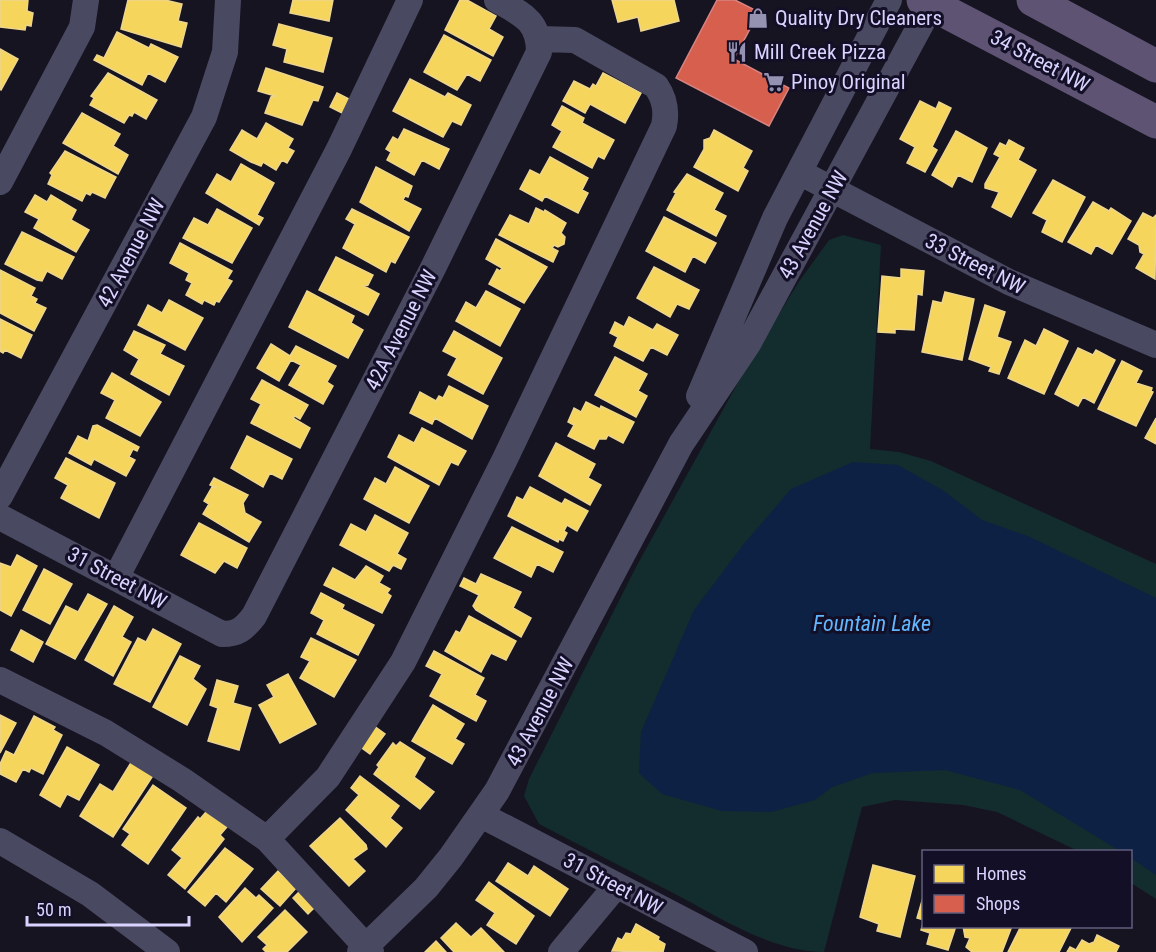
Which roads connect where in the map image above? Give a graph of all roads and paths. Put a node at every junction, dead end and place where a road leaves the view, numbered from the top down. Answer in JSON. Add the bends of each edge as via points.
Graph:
{"nodes":[{"id":1,"x":86,"y":0,"type":"edge"},
{"id":2,"x":228,"y":0,"type":"edge"},
{"id":3,"x":410,"y":0,"type":"edge"},
{"id":4,"x":497,"y":0,"type":"edge"},
{"id":5,"x":890,"y":0,"type":"edge"},
{"id":6,"x":1033,"y":0,"type":"edge"},
{"id":7,"x":930,"y":2,"type":"edge"},
{"id":8,"x":539,"y":39,"type":"junction"},
{"id":9,"x":1156,"y":66,"type":"edge"},
{"id":10,"x":1156,"y":122,"type":"edge"},
{"id":11,"x":799,"y":172,"type":"junction"},
{"id":12,"x":0,"y":182,"type":"edge"},
{"id":13,"x":833,"y":189,"type":"junction"},
{"id":14,"x":1156,"y":345,"type":"edge"},
{"id":15,"x":681,"y":444,"type":"junction"},
{"id":16,"x":0,"y":496,"type":"edge"},
{"id":17,"x":0,"y":517,"type":"edge"},
{"id":18,"x":116,"y":578,"type":"junction"},
{"id":19,"x":235,"y":634,"type":"joint"},
{"id":20,"x":0,"y":680,"type":"edge"},
{"id":21,"x":481,"y":815,"type":"junction"},
{"id":22,"x":267,"y":839,"type":"junction"},
{"id":23,"x":0,"y":841,"type":"edge"},
{"id":24,"x":616,"y":886,"type":"junction"},
{"id":25,"x":365,"y":950,"type":"edge"},
{"id":26,"x":737,"y":951,"type":"edge"},
{"id":27,"x":167,"y":952,"type":"edge"},
{"id":28,"x":561,"y":952,"type":"edge"}],
"edges":[{"from":1,"to":12,"type":"street","via":[[82,27]]},
{"from":2,"to":16,"type":"street","name":"42 Avenue NW","via":[[225,52],[204,117]]},
{"from":3,"to":18,"type":"street","via":[[339,149]]},
{"from":4,"to":8,"type":"street","via":[[527,16]]},
{"from":5,"to":11,"type":"street","name":"43 Avenue NW"},
{"from":6,"to":9,"type":"main road"},
{"from":7,"to":10,"type":"main road","name":"34 Street NW"},
{"from":7,"to":13,"type":"street","name":"43 Avenue NW"},
{"from":8,"to":19,"type":"street","name":"42A Avenue NW","via":[[539,52],[433,268],[254,616]]},
{"from":8,"to":22,"type":"street","via":[[575,40],[656,86],[667,113],[664,126],[403,662],[328,777]]},
{"from":11,"to":13,"type":"street","name":"33 Street NW"},
{"from":11,"to":15,"type":"street","name":"43 Avenue NW","via":[[775,218]]},
{"from":13,"to":14,"type":"street","name":"33 Street NW","via":[[1009,282]]},
{"from":13,"to":15,"type":"street","name":"43 Avenue NW","via":[[748,344]]},
{"from":15,"to":21,"type":"street","name":"43 Avenue NW","via":[[513,763]]},
{"from":17,"to":18,"type":"street","name":"31 Street NW"},
{"from":18,"to":19,"type":"street","name":"31 Street NW","via":[[222,634]]},
{"from":20,"to":22,"type":"street","via":[[106,733]]},
{"from":21,"to":24,"type":"street","name":"31 Street NW"},
{"from":21,"to":25,"type":"street","name":"43 Avenue NW","via":[[426,888]]},
{"from":22,"to":25,"type":"street"},
{"from":23,"to":27,"type":"street","via":[[90,894]]},
{"from":24,"to":26,"type":"street","name":"31 Street NW"},
{"from":24,"to":28,"type":"street"}]}
